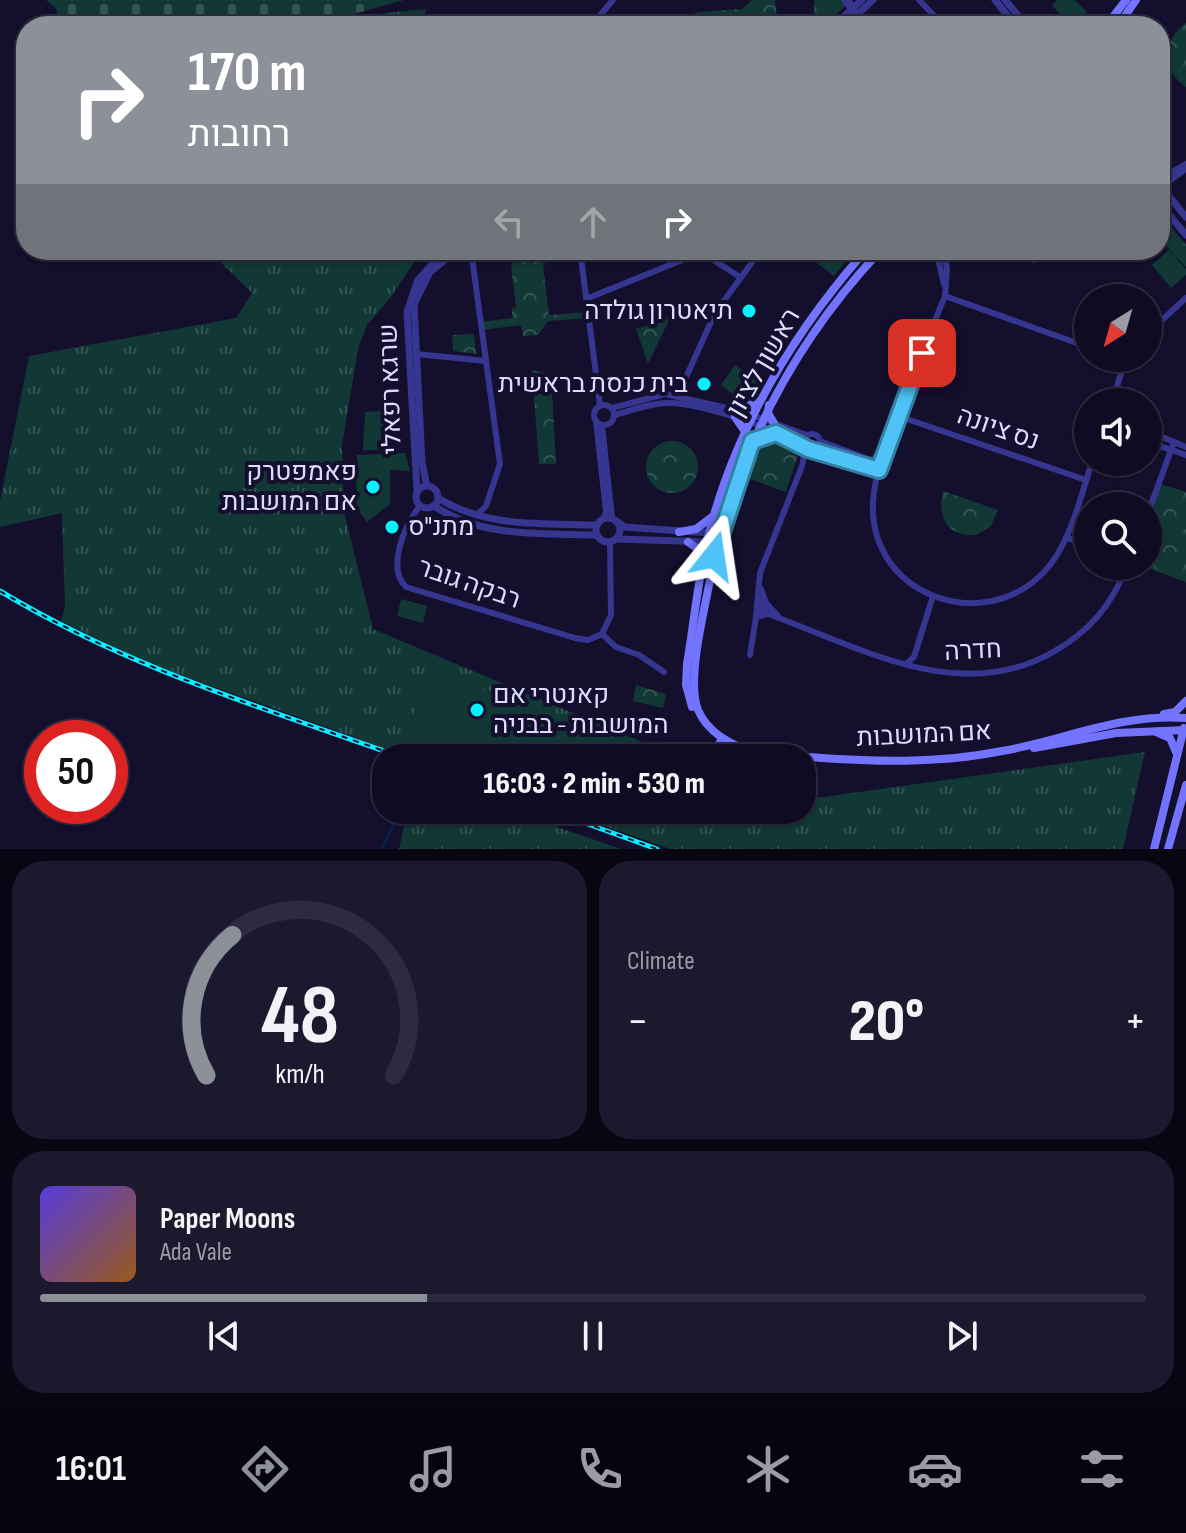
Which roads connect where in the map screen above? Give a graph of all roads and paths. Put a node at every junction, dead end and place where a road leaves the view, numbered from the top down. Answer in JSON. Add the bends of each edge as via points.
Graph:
{"nodes":[{"id":1,"x":613,"y":0,"type":"edge"},
{"id":2,"x":846,"y":0,"type":"edge"},
{"id":3,"x":862,"y":0,"type":"edge"},
{"id":4,"x":873,"y":0,"type":"edge"},
{"id":5,"x":919,"y":0,"type":"edge"},
{"id":6,"x":995,"y":0,"type":"edge"},
{"id":7,"x":1005,"y":0,"type":"edge"},
{"id":8,"x":1126,"y":0,"type":"edge"},
{"id":9,"x":854,"y":12,"type":"junction"},
{"id":10,"x":599,"y":16,"type":"edge"},
{"id":11,"x":848,"y":16,"type":"edge"},
{"id":12,"x":851,"y":16,"type":"edge"},
{"id":13,"x":856,"y":16,"type":"edge"},
{"id":14,"x":934,"y":16,"type":"edge"},
{"id":15,"x":1008,"y":16,"type":"edge"},
{"id":16,"x":1019,"y":16,"type":"edge"},
{"id":17,"x":1114,"y":16,"type":"edge"},
{"id":18,"x":1186,"y":166,"type":"edge"},
{"id":19,"x":1170,"y":180,"type":"edge"},
{"id":20,"x":1170,"y":197,"type":"edge"},
{"id":21,"x":1170,"y":216,"type":"edge"},
{"id":22,"x":1186,"y":217,"type":"edge"},
{"id":23,"x":1186,"y":235,"type":"edge"},
{"id":24,"x":436,"y":260,"type":"edge"},
{"id":25,"x":445,"y":260,"type":"edge"},
{"id":26,"x":472,"y":260,"type":"edge"},
{"id":27,"x":581,"y":260,"type":"edge"},
{"id":28,"x":682,"y":260,"type":"edge"},
{"id":29,"x":713,"y":260,"type":"edge"},
{"id":30,"x":753,"y":260,"type":"edge"},
{"id":31,"x":858,"y":260,"type":"edge"},
{"id":32,"x":872,"y":260,"type":"edge"},
{"id":33,"x":942,"y":260,"type":"edge"},
{"id":34,"x":740,"y":277,"type":"junction"},
{"id":35,"x":945,"y":296,"type":"junction"},
{"id":36,"x":1186,"y":298,"type":"edge"},
{"id":37,"x":586,"y":299,"type":"junction"},
{"id":38,"x":1162,"y":320,"type":"edge"},
{"id":39,"x":1074,"y":342,"type":"edge"},
{"id":40,"x":416,"y":354,"type":"junction"},
{"id":41,"x":486,"y":361,"type":"junction"},
{"id":42,"x":678,"y":395,"type":"junction"},
{"id":43,"x":760,"y":399,"type":"junction"},
{"id":44,"x":770,"y":401,"type":"junction"},
{"id":45,"x":600,"y":405,"type":"junction"},
{"id":46,"x":614,"y":412,"type":"junction"},
{"id":47,"x":738,"y":414,"type":"junction"},
{"id":48,"x":898,"y":416,"type":"junction"},
{"id":49,"x":755,"y":421,"type":"junction"},
{"id":50,"x":599,"y":423,"type":"junction"},
{"id":51,"x":776,"y":429,"type":"junction"},
{"id":52,"x":807,"y":435,"type":"junction"},
{"id":53,"x":749,"y":437,"type":"junction"},
{"id":54,"x":1162,"y":437,"type":"edge"},
{"id":55,"x":820,"y":441,"type":"junction"},
{"id":56,"x":1174,"y":442,"type":"junction"},
{"id":57,"x":1162,"y":447,"type":"edge"},
{"id":58,"x":1186,"y":447,"type":"edge"},
{"id":59,"x":810,"y":448,"type":"junction"},
{"id":60,"x":1171,"y":450,"type":"junction"},
{"id":61,"x":884,"y":451,"type":"junction"},
{"id":62,"x":1186,"y":455,"type":"edge"},
{"id":63,"x":861,"y":464,"type":"junction"},
{"id":64,"x":879,"y":470,"type":"junction"},
{"id":65,"x":1087,"y":476,"type":"edge"},
{"id":66,"x":1086,"y":480,"type":"junction"},
{"id":67,"x":427,"y":486,"type":"junction"},
{"id":68,"x":876,"y":487,"type":"junction"},
{"id":69,"x":417,"y":491,"type":"junction"},
{"id":70,"x":1156,"y":492,"type":"edge"},
{"id":71,"x":438,"y":498,"type":"junction"},
{"id":72,"x":420,"y":506,"type":"junction"},
{"id":73,"x":434,"y":506,"type":"junction"},
{"id":74,"x":486,"y":506,"type":"junction"},
{"id":75,"x":715,"y":514,"type":"junction"},
{"id":76,"x":474,"y":516,"type":"junction"},
{"id":77,"x":611,"y":519,"type":"junction"},
{"id":78,"x":493,"y":521,"type":"junction"},
{"id":79,"x":597,"y":525,"type":"junction"},
{"id":80,"x":679,"y":532,"type":"junction"},
{"id":81,"x":597,"y":535,"type":"junction"},
{"id":82,"x":1066,"y":537,"type":"junction"},
{"id":83,"x":708,"y":538,"type":"junction"},
{"id":84,"x":717,"y":540,"type":"junction"},
{"id":85,"x":1074,"y":540,"type":"edge"},
{"id":86,"x":613,"y":541,"type":"junction"},
{"id":87,"x":688,"y":542,"type":"junction"},
{"id":88,"x":703,"y":568,"type":"junction"},
{"id":89,"x":1120,"y":580,"type":"edge"},
{"id":90,"x":935,"y":599,"type":"junction"},
{"id":91,"x":762,"y":604,"type":"junction"},
{"id":92,"x":768,"y":614,"type":"junction"},
{"id":93,"x":756,"y":617,"type":"junction"},
{"id":94,"x":784,"y":620,"type":"junction"},
{"id":95,"x":602,"y":634,"type":"junction"},
{"id":96,"x":750,"y":655,"type":"dead end"},
{"id":97,"x":914,"y":657,"type":"junction"},
{"id":98,"x":906,"y":664,"type":"junction"},
{"id":99,"x":918,"y":668,"type":"junction"},
{"id":100,"x":664,"y":672,"type":"dead end"},
{"id":101,"x":1186,"y":701,"type":"edge"},
{"id":102,"x":1142,"y":718,"type":"junction"},
{"id":103,"x":1186,"y":719,"type":"edge"},
{"id":104,"x":1152,"y":730,"type":"junction"},
{"id":105,"x":1184,"y":730,"type":"edge"},
{"id":106,"x":723,"y":744,"type":"edge"},
{"id":107,"x":735,"y":744,"type":"edge"},
{"id":108,"x":1176,"y":755,"type":"junction"},
{"id":109,"x":816,"y":759,"type":"edge"},
{"id":110,"x":816,"y":762,"type":"edge"},
{"id":111,"x":1186,"y":785,"type":"edge"},
{"id":112,"x":1154,"y":849,"type":"edge"},
{"id":113,"x":1168,"y":849,"type":"edge"}],
"edges":[{"from":1,"to":10,"type":"street"},
{"from":2,"to":9,"type":"street"},
{"from":3,"to":9,"type":"street"},
{"from":4,"to":9,"type":"street"},
{"from":5,"to":14,"type":"street"},
{"from":6,"to":15,"type":"street"},
{"from":7,"to":16,"type":"street"},
{"from":8,"to":17,"type":"main road"},
{"from":9,"to":11,"type":"street"},
{"from":9,"to":12,"type":"street"},
{"from":9,"to":13,"type":"street"},
{"from":18,"to":19,"type":"street"},
{"from":20,"to":22,"type":"street"},
{"from":21,"to":23,"type":"street"},
{"from":24,"to":69,"type":"street","name":"שרגא רפאלי","via":[[418,280],[407,312]]},
{"from":25,"to":40,"type":"street","name":"שרגא רפאלי","via":[[430,272],[414,304]]},
{"from":26,"to":41,"type":"street"},
{"from":27,"to":37,"type":"street"},
{"from":28,"to":37,"type":"street"},
{"from":29,"to":34,"type":"street"},
{"from":30,"to":34,"type":"street"},
{"from":31,"to":43,"type":"main road","name":"ראשון לציון","via":[[802,328]]},
{"from":32,"to":44,"type":"main road","name":"ראשון לציון","via":[[836,300]]},
{"from":33,"to":35,"type":"street"},
{"from":34,"to":42,"type":"street","via":[[715,313]]},
{"from":35,"to":39,"type":"street"},
{"from":35,"to":48,"type":"street"},
{"from":36,"to":38,"type":"street"},
{"from":37,"to":45,"type":"street"},
{"from":40,"to":41,"type":"street"},
{"from":40,"to":67,"type":"street","name":"שרגא רפאלי"},
{"from":41,"to":74,"type":"street","via":[[500,464]]},
{"from":42,"to":46,"type":"street","via":[[665,394]]},
{"from":42,"to":47,"type":"street"},
{"from":43,"to":47,"type":"main road"},
{"from":43,"to":49,"type":"main road","name":"ראשון לציון"},
{"from":44,"to":49,"type":"main road","name":"ראשון לציון"},
{"from":44,"to":51,"type":"main road","via":[[768,413]]},
{"from":45,"to":46,"type":"street"},
{"from":45,"to":50,"type":"street","via":[[594,412]]},
{"from":46,"to":47,"type":"street","via":[[666,402]]},
{"from":46,"to":50,"type":"street","via":[[609,424]]},
{"from":47,"to":49,"type":"street"},
{"from":47,"to":53,"type":"main road"},
{"from":48,"to":61,"type":"street"},
{"from":48,"to":66,"type":"street","name":"נס ציונה"},
{"from":49,"to":51,"type":"street"},
{"from":49,"to":53,"type":"main road","name":"ראשון לציון"},
{"from":50,"to":77,"type":"street"},
{"from":51,"to":52,"type":"street"},
{"from":51,"to":53,"type":"main road"},
{"from":51,"to":59,"type":"street"},
{"from":52,"to":55,"type":"street","via":[[815,434]]},
{"from":52,"to":59,"type":"street"},
{"from":53,"to":75,"type":"main road","name":"ראשון לציון"},
{"from":53,"to":84,"type":"main road","name":"ראשון לציון"},
{"from":54,"to":56,"type":"street"},
{"from":55,"to":59,"type":"street"},
{"from":55,"to":61,"type":"street","via":[[871,460]]},
{"from":56,"to":58,"type":"street"},
{"from":56,"to":60,"type":"street"},
{"from":57,"to":60,"type":"street"},
{"from":59,"to":63,"type":"street"},
{"from":59,"to":91,"type":"street","via":[[759,577]]},
{"from":60,"to":62,"type":"street"},
{"from":60,"to":70,"type":"street"},
{"from":61,"to":64,"type":"street"},
{"from":63,"to":64,"type":"street"},
{"from":63,"to":68,"type":"street"},
{"from":64,"to":68,"type":"street"},
{"from":65,"to":66,"type":"street"},
{"from":66,"to":82,"type":"street"},
{"from":67,"to":69,"type":"street"},
{"from":67,"to":71,"type":"street"},
{"from":68,"to":90,"type":"street","via":[[874,520],[886,554],[906,578]]},
{"from":69,"to":72,"type":"street"},
{"from":71,"to":73,"type":"street"},
{"from":71,"to":76,"type":"street"},
{"from":72,"to":73,"type":"street"},
{"from":72,"to":95,"type":"street","name":"רבקה גובר","via":[[397,563],[406,587],[575,638]]},
{"from":73,"to":81,"type":"street","via":[[466,523],[507,532]]},
{"from":74,"to":76,"type":"street"},
{"from":74,"to":78,"type":"street"},
{"from":75,"to":80,"type":"main road","via":[[703,526]]},
{"from":75,"to":83,"type":"main road","name":"ראשון לציון"},
{"from":76,"to":78,"type":"street"},
{"from":77,"to":79,"type":"street"},
{"from":77,"to":80,"type":"street","via":[[625,527]]},
{"from":77,"to":86,"type":"street","via":[[621,529]]},
{"from":78,"to":79,"type":"street"},
{"from":79,"to":81,"type":"street"},
{"from":80,"to":83,"type":"street"},
{"from":81,"to":86,"type":"street"},
{"from":82,"to":85,"type":"street"},
{"from":82,"to":90,"type":"street","via":[[1045,572],[1012,594],[974,605]]},
{"from":83,"to":84,"type":"street"},
{"from":83,"to":87,"type":"street"},
{"from":83,"to":88,"type":"main road","name":"ראשון לציון"},
{"from":84,"to":107,"type":"main road","name":"ראשון לציון","via":[[693,688],[697,708],[715,733]]},
{"from":86,"to":87,"type":"street"},
{"from":86,"to":95,"type":"street","via":[[611,615]]},
{"from":87,"to":88,"type":"main road","via":[[698,549]]},
{"from":88,"to":106,"type":"main road","name":"ראשון לציון","via":[[686,685],[693,710]]},
{"from":89,"to":99,"type":"street","name":"חדרה","via":[[1091,626],[1041,660],[988,675],[947,675]]},
{"from":90,"to":97,"type":"street"},
{"from":91,"to":92,"type":"street","name":"חדרה"},
{"from":91,"to":93,"type":"street"},
{"from":91,"to":94,"type":"street","name":"חדרה"},
{"from":92,"to":93,"type":"street"},
{"from":92,"to":94,"type":"street","name":"חדרה"},
{"from":93,"to":96,"type":"street"},
{"from":94,"to":98,"type":"street","name":"חדרה"},
{"from":95,"to":100,"type":"street"},
{"from":97,"to":98,"type":"street"},
{"from":97,"to":99,"type":"street"},
{"from":98,"to":99,"type":"street","name":"חדרה"},
{"from":101,"to":102,"type":"main road","via":[[1175,712]]},
{"from":102,"to":103,"type":"main road","name":"אם המושבות"},
{"from":102,"to":109,"type":"main road","name":"אם המושבות","via":[[1003,751],[930,761]]},
{"from":103,"to":105,"type":"main road"},
{"from":104,"to":105,"type":"main road","name":"אם המושבות"},
{"from":104,"to":108,"type":"main road","via":[[1170,738]]},
{"from":104,"to":110,"type":"main road","name":"אם המושבות","via":[[934,762]]},
{"from":105,"to":108,"type":"main road"},
{"from":108,"to":112,"type":"main road"},
{"from":111,"to":113,"type":"main road"}]}
